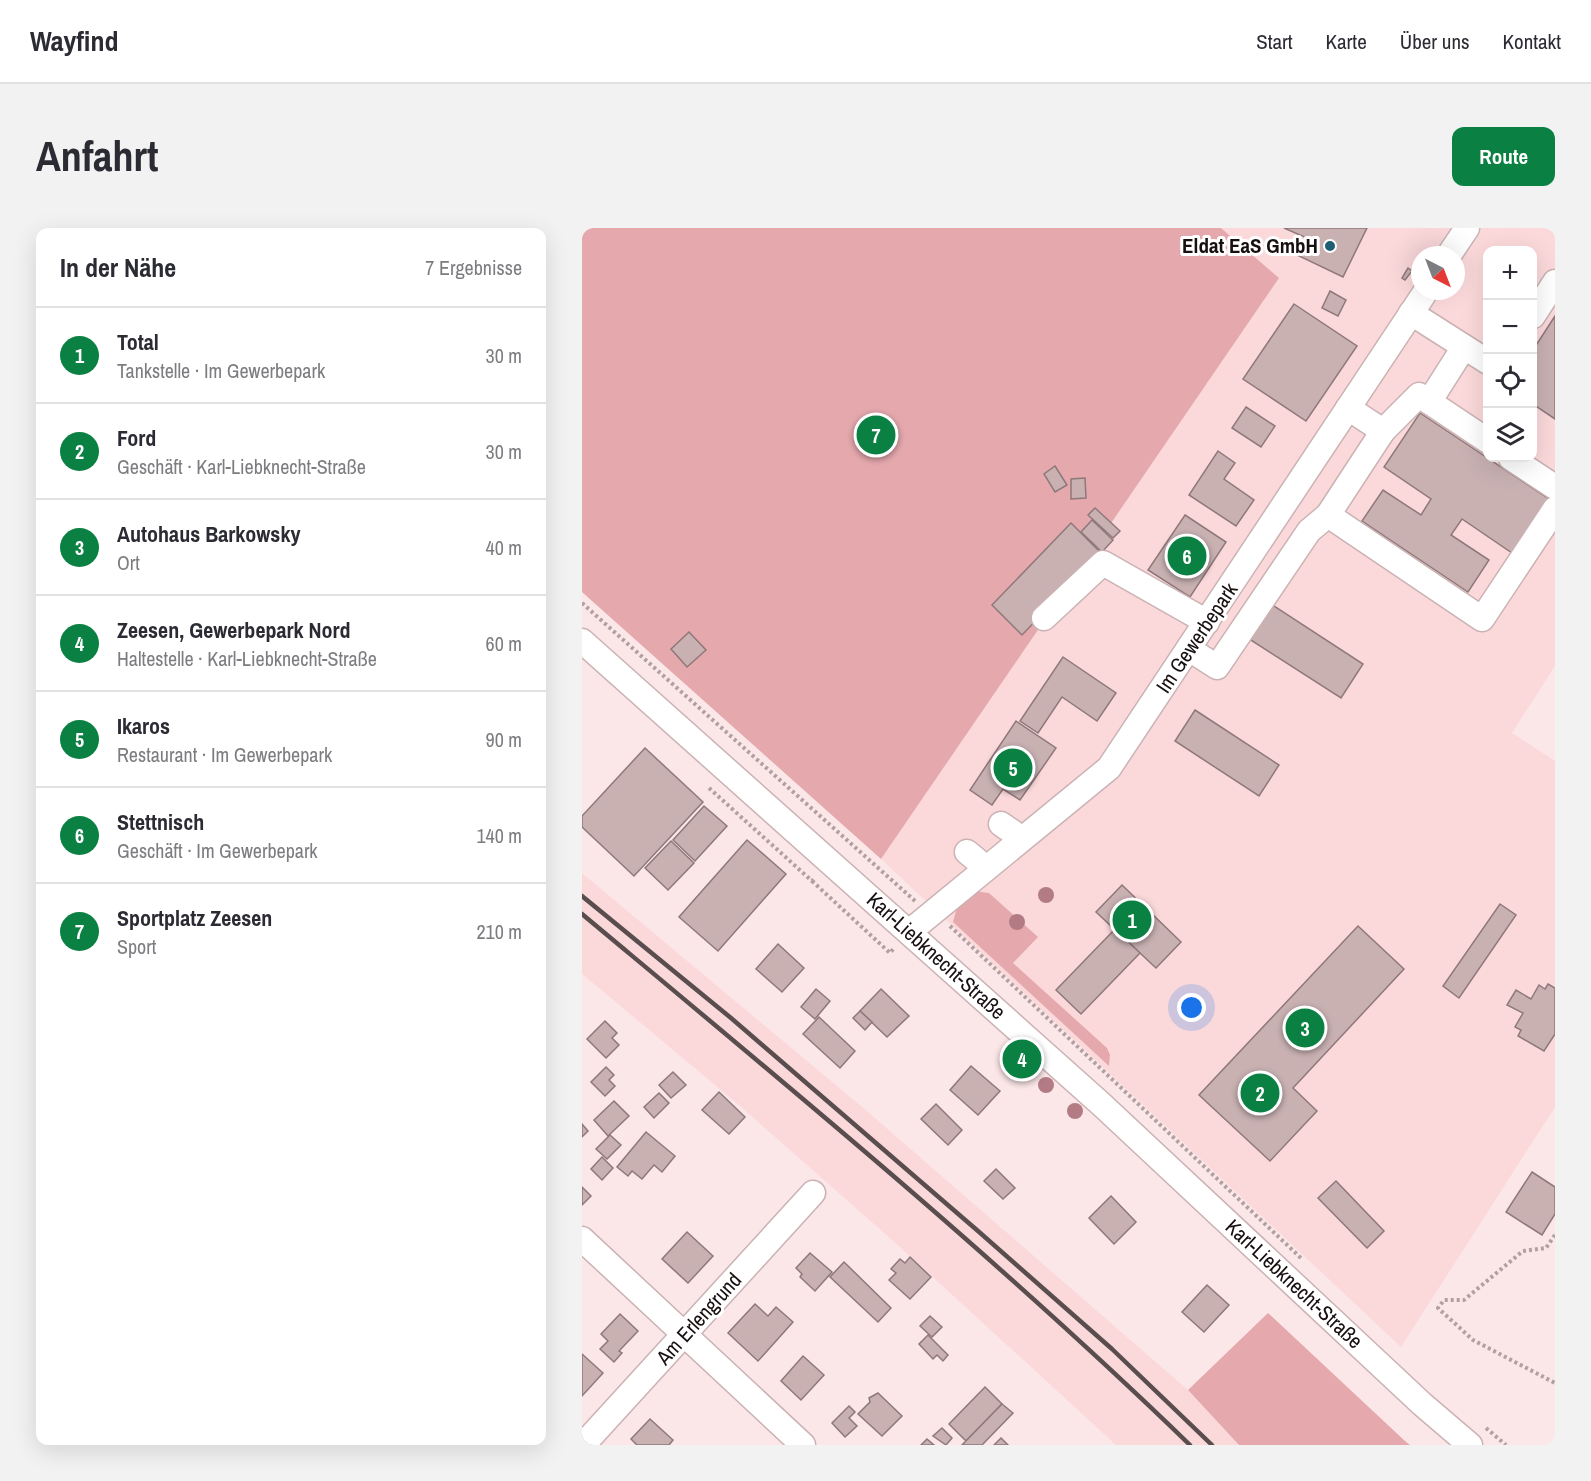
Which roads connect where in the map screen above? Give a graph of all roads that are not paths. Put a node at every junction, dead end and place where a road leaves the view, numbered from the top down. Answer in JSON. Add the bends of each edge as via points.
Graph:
{"nodes":[{"id":1,"x":1467,"y":228,"type":"edge"},
{"id":2,"x":1455,"y":246,"type":"edge"},
{"id":3,"x":1555,"y":282,"type":"edge"},
{"id":4,"x":1420,"y":300,"type":"edge"},
{"id":5,"x":1537,"y":310,"type":"edge"},
{"id":6,"x":1411,"y":313,"type":"junction"},
{"id":7,"x":1464,"y":347,"type":"junction"},
{"id":8,"x":1483,"y":359,"type":"edge"},
{"id":9,"x":1429,"y":402,"type":"junction"},
{"id":10,"x":1348,"y":408,"type":"junction"},
{"id":11,"x":1383,"y":431,"type":"junction"},
{"id":12,"x":1483,"y":438,"type":"edge"},
{"id":13,"x":1517,"y":462,"type":"edge"},
{"id":14,"x":1555,"y":487,"type":"edge"},
{"id":15,"x":1555,"y":509,"type":"edge"},
{"id":16,"x":1329,"y":515,"type":"junction"},
{"id":17,"x":1044,"y":618,"type":"dead end"},
{"id":18,"x":1208,"y":622,"type":"junction"},
{"id":19,"x":582,"y":642,"type":"edge"},
{"id":20,"x":1190,"y":649,"type":"junction"},
{"id":21,"x":1000,"y":824,"type":"dead end"},
{"id":22,"x":1021,"y":838,"type":"junction"},
{"id":23,"x":967,"y":852,"type":"dead end"},
{"id":24,"x":985,"y":867,"type":"junction"},
{"id":25,"x":909,"y":932,"type":"junction"},
{"id":26,"x":813,"y":1193,"type":"dead end"},
{"id":27,"x":582,"y":1239,"type":"edge"},
{"id":28,"x":684,"y":1335,"type":"junction"},
{"id":29,"x":583,"y":1445,"type":"edge"},
{"id":30,"x":802,"y":1445,"type":"edge"},
{"id":31,"x":1470,"y":1445,"type":"edge"}],
"edges":[{"from":1,"to":2,"type":"street"},
{"from":3,"to":5,"type":"street"},
{"from":4,"to":6,"type":"street","name":"Im Gewerbepark"},
{"from":6,"to":7,"type":"street"},
{"from":6,"to":10,"type":"street","name":"Im Gewerbepark"},
{"from":7,"to":8,"type":"street"},
{"from":7,"to":9,"type":"street"},
{"from":9,"to":11,"type":"street","via":[[1419,395]]},
{"from":9,"to":12,"type":"street"},
{"from":10,"to":11,"type":"street"},
{"from":10,"to":18,"type":"street","name":"Im Gewerbepark"},
{"from":11,"to":16,"type":"street"},
{"from":13,"to":14,"type":"street"},
{"from":15,"to":16,"type":"street","via":[[1482,619]]},
{"from":16,"to":20,"type":"street","via":[[1309,531],[1217,667]]},
{"from":17,"to":18,"type":"street","via":[[1103,563]]},
{"from":18,"to":20,"type":"street","name":"Im Gewerbepark"},
{"from":19,"to":25,"type":"street","name":"Karl-Liebknecht-Straße"},
{"from":20,"to":22,"type":"street","name":"Im Gewerbepark","via":[[1109,768]]},
{"from":21,"to":22,"type":"street"},
{"from":22,"to":24,"type":"street","name":"Im Gewerbepark"},
{"from":23,"to":24,"type":"street"},
{"from":24,"to":25,"type":"street","name":"Im Gewerbepark"},
{"from":25,"to":31,"type":"street","name":"Karl-Liebknecht-Straße"},
{"from":26,"to":28,"type":"street","name":"Am Erlengrund"},
{"from":27,"to":28,"type":"street"},
{"from":28,"to":29,"type":"street","name":"Am Erlengrund"},
{"from":28,"to":30,"type":"street"}]}
